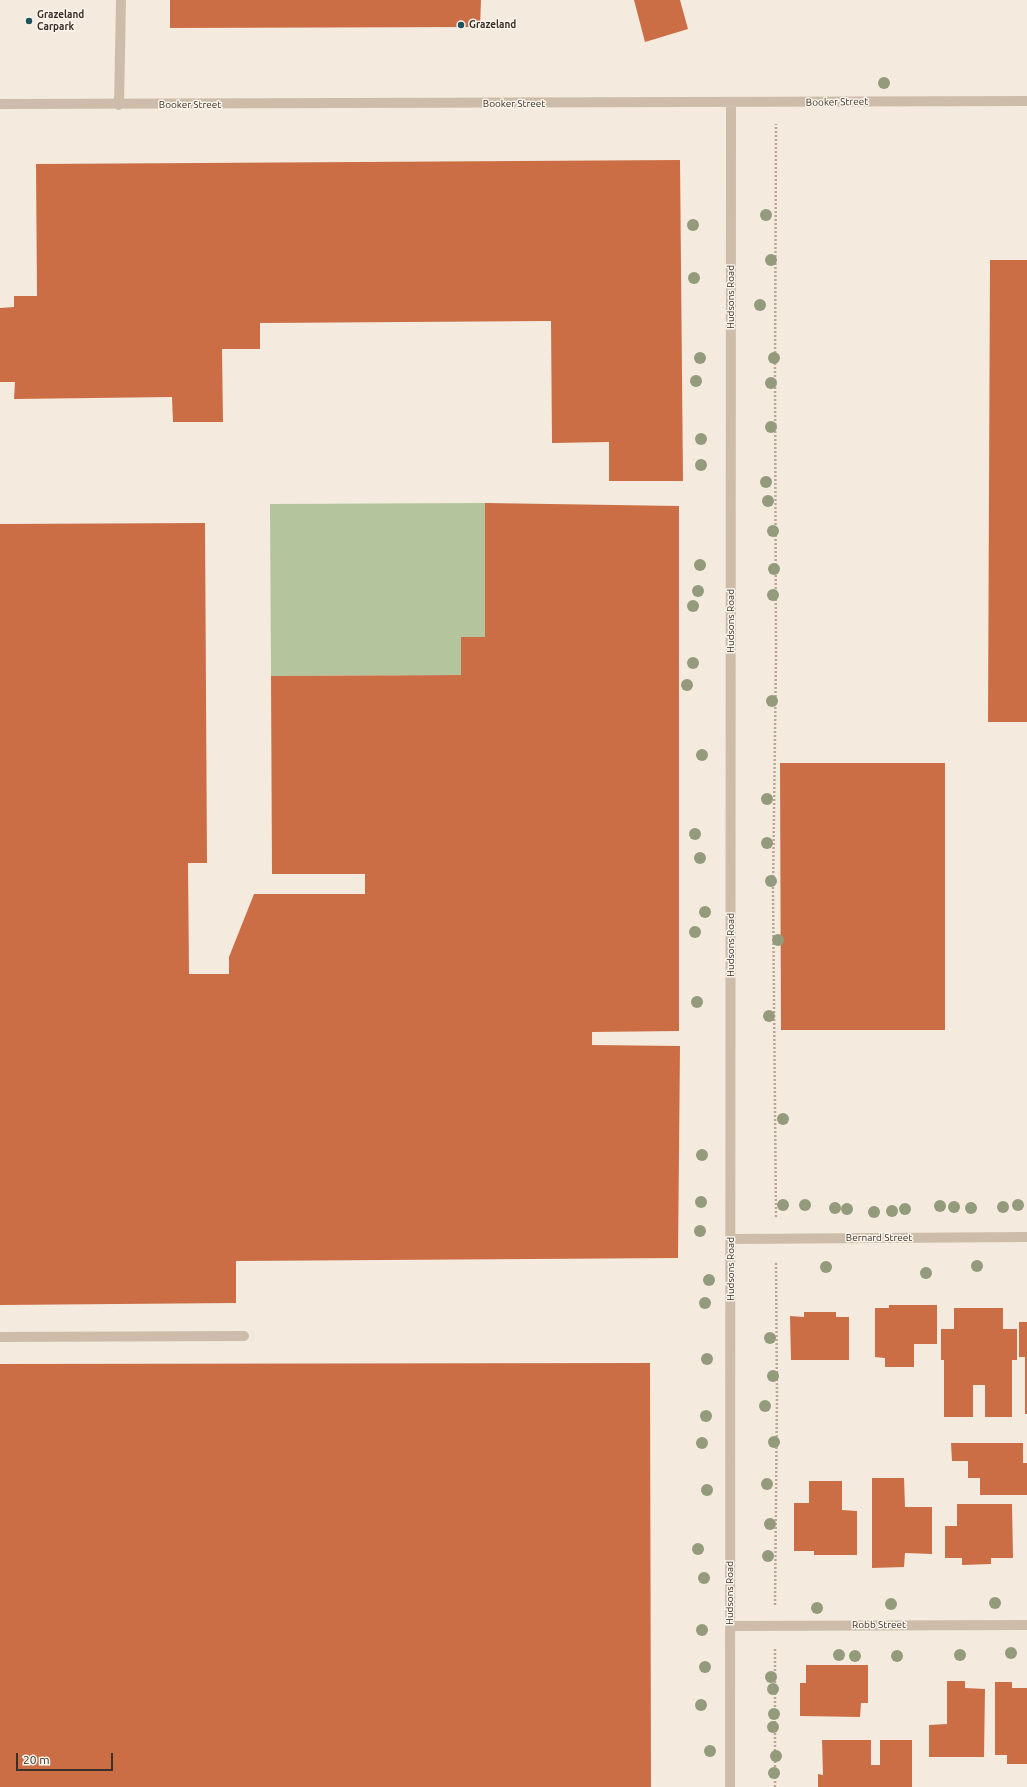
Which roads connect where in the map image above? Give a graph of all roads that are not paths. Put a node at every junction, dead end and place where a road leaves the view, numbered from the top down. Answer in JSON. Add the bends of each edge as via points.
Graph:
{"nodes":[{"id":1,"x":121,"y":0,"type":"edge"},
{"id":2,"x":1027,"y":101,"type":"edge"},
{"id":3,"x":731,"y":103,"type":"junction"},
{"id":4,"x":0,"y":104,"type":"edge"},
{"id":5,"x":119,"y":105,"type":"junction"},
{"id":6,"x":1027,"y":1237,"type":"edge"},
{"id":7,"x":731,"y":1239,"type":"junction"},
{"id":8,"x":244,"y":1336,"type":"dead end"},
{"id":9,"x":0,"y":1337,"type":"edge"},
{"id":10,"x":1027,"y":1625,"type":"edge"},
{"id":11,"x":730,"y":1626,"type":"junction"},
{"id":12,"x":730,"y":1787,"type":"edge"}],
"edges":[{"from":1,"to":5,"type":"street"},
{"from":2,"to":3,"type":"street","name":"Booker Street"},
{"from":3,"to":5,"type":"street","name":"Booker Street"},
{"from":3,"to":7,"type":"street","name":"Hudsons Road"},
{"from":4,"to":5,"type":"street","name":"Booker Street"},
{"from":6,"to":7,"type":"street","name":"Bernard Street"},
{"from":7,"to":11,"type":"street","name":"Hudsons Road"},
{"from":8,"to":9,"type":"street"},
{"from":10,"to":11,"type":"street","name":"Robb Street"},
{"from":11,"to":12,"type":"street","name":"Hudsons Road"}]}
